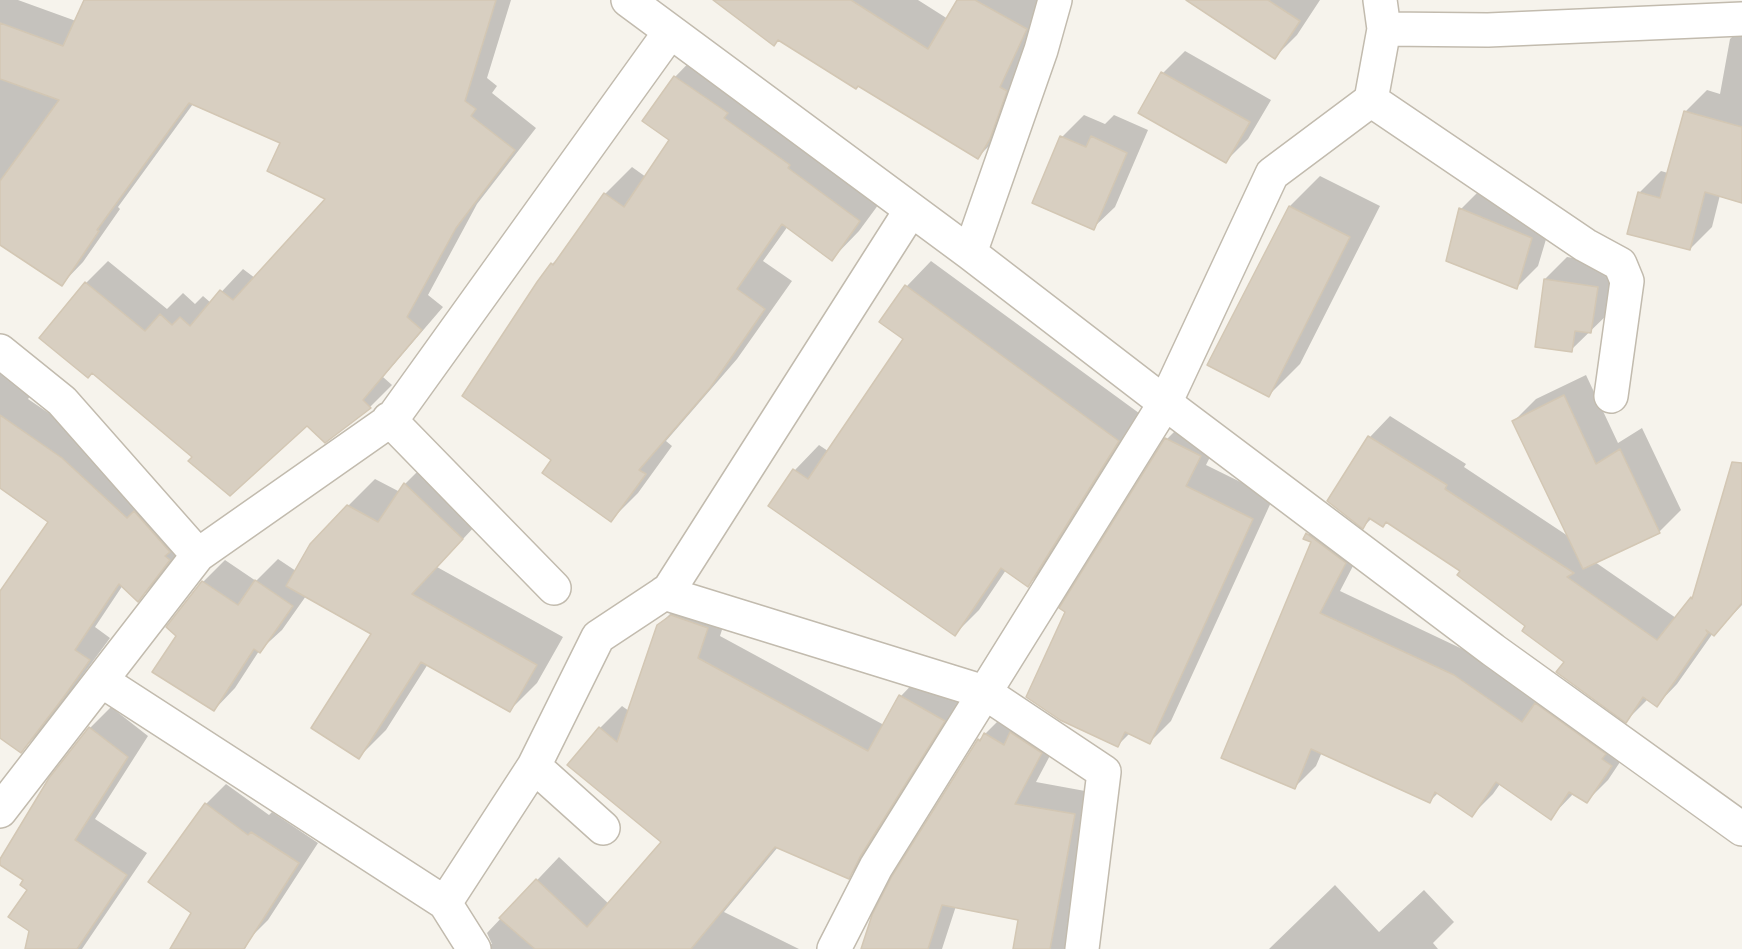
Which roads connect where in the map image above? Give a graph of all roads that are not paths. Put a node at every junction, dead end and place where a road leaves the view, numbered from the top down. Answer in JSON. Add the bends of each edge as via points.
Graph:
{"nodes":[{"id":1,"x":628,"y":0,"type":"edge"},
{"id":2,"x":1055,"y":0,"type":"edge"},
{"id":3,"x":1382,"y":14,"type":"edge"},
{"id":4,"x":1742,"y":19,"type":"edge"},
{"id":5,"x":670,"y":32,"type":"junction"},
{"id":6,"x":1371,"y":100,"type":"junction"},
{"id":7,"x":911,"y":210,"type":"junction"},
{"id":8,"x":970,"y":253,"type":"junction"},
{"id":9,"x":0,"y":351,"type":"edge"},
{"id":10,"x":1611,"y":396,"type":"dead end"},
{"id":11,"x":1165,"y":404,"type":"junction"},
{"id":12,"x":389,"y":419,"type":"junction"},
{"id":13,"x":198,"y":555,"type":"junction"},
{"id":14,"x":554,"y":588,"type":"dead end"},
{"id":15,"x":664,"y":593,"type":"junction"},
{"id":16,"x":102,"y":681,"type":"junction"},
{"id":17,"x":984,"y":692,"type":"junction"},
{"id":18,"x":534,"y":766,"type":"junction"},
{"id":19,"x":0,"y":812,"type":"edge"},
{"id":20,"x":603,"y":828,"type":"dead end"},
{"id":21,"x":1742,"y":829,"type":"edge"},
{"id":22,"x":445,"y":903,"type":"junction"},
{"id":23,"x":474,"y":949,"type":"edge"},
{"id":24,"x":834,"y":949,"type":"edge"},
{"id":25,"x":1082,"y":949,"type":"edge"}],
"edges":[{"from":1,"to":5,"type":"street"},
{"from":2,"to":8,"type":"street"},
{"from":3,"to":4,"type":"street","via":[[1488,30]]},
{"from":3,"to":6,"type":"street"},
{"from":5,"to":7,"type":"street"},
{"from":5,"to":12,"type":"street"},
{"from":6,"to":10,"type":"street","via":[[1585,245],[1620,264],[1627,281]]},
{"from":6,"to":11,"type":"street","via":[[1272,174]]},
{"from":7,"to":8,"type":"street"},
{"from":7,"to":15,"type":"street"},
{"from":8,"to":11,"type":"street"},
{"from":9,"to":13,"type":"street","via":[[62,401]]},
{"from":11,"to":17,"type":"street"},
{"from":11,"to":21,"type":"street","via":[[1493,650]]},
{"from":12,"to":13,"type":"street"},
{"from":12,"to":14,"type":"street"},
{"from":13,"to":16,"type":"street"},
{"from":15,"to":17,"type":"street"},
{"from":15,"to":18,"type":"street","via":[[598,637]]},
{"from":16,"to":19,"type":"street"},
{"from":16,"to":22,"type":"street"},
{"from":17,"to":24,"type":"street","via":[[876,867]]},
{"from":17,"to":25,"type":"street","via":[[1104,772]]},
{"from":18,"to":20,"type":"street"},
{"from":18,"to":22,"type":"street"},
{"from":22,"to":23,"type":"street"}]}
